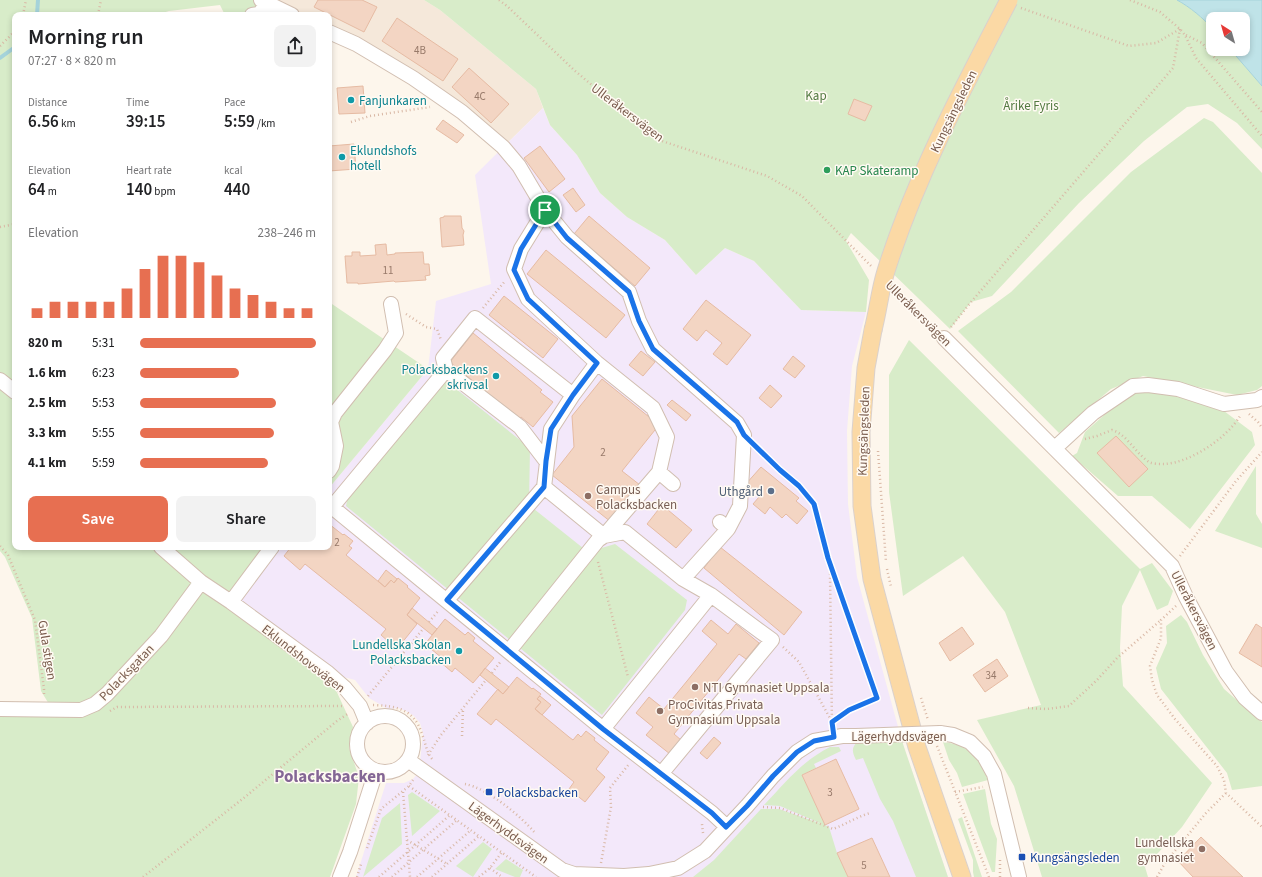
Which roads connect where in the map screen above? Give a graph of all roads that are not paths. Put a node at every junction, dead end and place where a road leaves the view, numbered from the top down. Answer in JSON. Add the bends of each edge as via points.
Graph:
{"nodes":[{"id":1,"x":264,"y":2,"type":"edge"},
{"id":2,"x":1015,"y":4,"type":"edge"},
{"id":3,"x":260,"y":12,"type":"edge"},
{"id":4,"x":286,"y":12,"type":"edge"},
{"id":5,"x":332,"y":33,"type":"edge"},
{"id":6,"x":545,"y":210,"type":"junction"},
{"id":7,"x":391,"y":304,"type":"road end"},
{"id":8,"x":944,"y":338,"type":"road end"},
{"id":9,"x":446,"y":363,"type":"junction"},
{"id":10,"x":597,"y":363,"type":"junction"},
{"id":11,"x":0,"y":380,"type":"edge"},
{"id":12,"x":12,"y":390,"type":"edge"},
{"id":13,"x":573,"y":395,"type":"junction"},
{"id":14,"x":1262,"y":397,"type":"edge"},
{"id":15,"x":332,"y":420,"type":"edge"},
{"id":16,"x":332,"y":427,"type":"edge"},
{"id":17,"x":1059,"y":445,"type":"junction"},
{"id":18,"x":546,"y":461,"type":"junction"},
{"id":19,"x":332,"y":466,"type":"edge"},
{"id":20,"x":658,"y":472,"type":"junction"},
{"id":21,"x":673,"y":484,"type":"dead end"},
{"id":22,"x":544,"y":487,"type":"junction"},
{"id":23,"x":604,"y":536,"type":"junction"},
{"id":24,"x":164,"y":550,"type":"edge"},
{"id":25,"x":270,"y":550,"type":"edge"},
{"id":26,"x":683,"y":579,"type":"junction"},
{"id":27,"x":201,"y":582,"type":"junction"},
{"id":28,"x":711,"y":595,"type":"junction"},
{"id":29,"x":447,"y":600,"type":"junction"},
{"id":30,"x":231,"y":602,"type":"junction"},
{"id":31,"x":509,"y":651,"type":"junction"},
{"id":32,"x":0,"y":709,"type":"edge"},
{"id":33,"x":1262,"y":712,"type":"edge"},
{"id":34,"x":367,"y":723,"type":"junction"},
{"id":35,"x":603,"y":729,"type":"junction"},
{"id":36,"x":408,"y":760,"type":"junction"},
{"id":37,"x":376,"y":771,"type":"junction"},
{"id":38,"x":661,"y":774,"type":"junction"},
{"id":39,"x":726,"y":827,"type":"junction"},
{"id":40,"x":340,"y":877,"type":"edge"},
{"id":41,"x":962,"y":877,"type":"edge"},
{"id":42,"x":1018,"y":877,"type":"edge"}],
"edges":[{"from":1,"to":3,"type":"street"},
{"from":1,"to":4,"type":"street"},
{"from":2,"to":41,"type":"main road","name":"Kungsängsleden","bridge":true,"via":[[952,110],[920,178],[886,273],[866,368],[861,432],[862,506],[872,578],[917,747]]},
{"from":5,"to":6,"type":"street","via":[[413,78],[462,112],[503,147],[519,166]]},
{"from":6,"to":10,"type":"street","via":[[521,249],[514,270],[528,299]]},
{"from":6,"to":26,"type":"street","via":[[567,238],[629,292],[639,321],[653,349],[737,422],[744,435],[740,506]]},
{"from":7,"to":15,"type":"street","via":[[396,333]]},
{"from":8,"to":17,"type":"street","name":"Ulleråkersvägen"},
{"from":9,"to":13,"type":"street","via":[[475,318]]},
{"from":9,"to":18,"type":"street","via":[[520,428]]},
{"from":9,"to":29,"type":"street","via":[[332,507]]},
{"from":10,"to":13,"type":"street"},
{"from":10,"to":20,"type":"street","via":[[653,408],[667,437]]},
{"from":11,"to":12,"type":"street"},
{"from":13,"to":18,"type":"street","via":[[551,429]]},
{"from":14,"to":17,"type":"street","via":[[1257,400],[1224,404],[1178,389],[1133,386],[1093,413]]},
{"from":16,"to":19,"type":"street","via":[[336,446]]},
{"from":17,"to":33,"type":"street","name":"Ulleråkersvägen","via":[[1172,566],[1226,672],[1245,698]]},
{"from":18,"to":22,"type":"street"},
{"from":20,"to":21,"type":"street"},
{"from":20,"to":23,"type":"street"},
{"from":22,"to":23,"type":"street"},
{"from":22,"to":29,"type":"street"},
{"from":23,"to":26,"type":"street","via":[[625,532]]},
{"from":23,"to":31,"type":"street","via":[[588,552]]},
{"from":24,"to":27,"type":"street","name":"Eklundshovsvägen"},
{"from":25,"to":30,"type":"street"},
{"from":26,"to":28,"type":"street"},
{"from":27,"to":30,"type":"street","name":"Eklundshovsvägen"},
{"from":27,"to":32,"type":"street","name":"Polacksgatan","via":[[161,636],[95,704],[81,710]]},
{"from":28,"to":35,"type":"street"},
{"from":28,"to":38,"type":"street","via":[[772,640]]},
{"from":29,"to":31,"type":"street"},
{"from":30,"to":34,"type":"street","name":"Eklundshovsvägen","via":[[345,688],[360,706]]},
{"from":31,"to":35,"type":"street"},
{"from":34,"to":36,"type":"street","via":[[379,717],[389,716],[405,724],[413,741],[413,751]]},
{"from":34,"to":37,"type":"street","via":[[360,731],[357,748],[360,758]]},
{"from":35,"to":38,"type":"street"},
{"from":36,"to":37,"type":"street","via":[[402,767],[393,771]]},
{"from":36,"to":39,"type":"street","name":"Lägerhyddsvägen","via":[[562,870],[574,874],[598,868],[624,876],[678,868],[705,851]]},
{"from":37,"to":40,"type":"street"},
{"from":38,"to":39,"type":"street","via":[[712,813]]},
{"from":39,"to":42,"type":"street","name":"Lägerhyddsvägen","bridge":true,"via":[[797,752],[814,741],[856,736],[954,736],[970,742],[984,756],[994,774]]}]}
